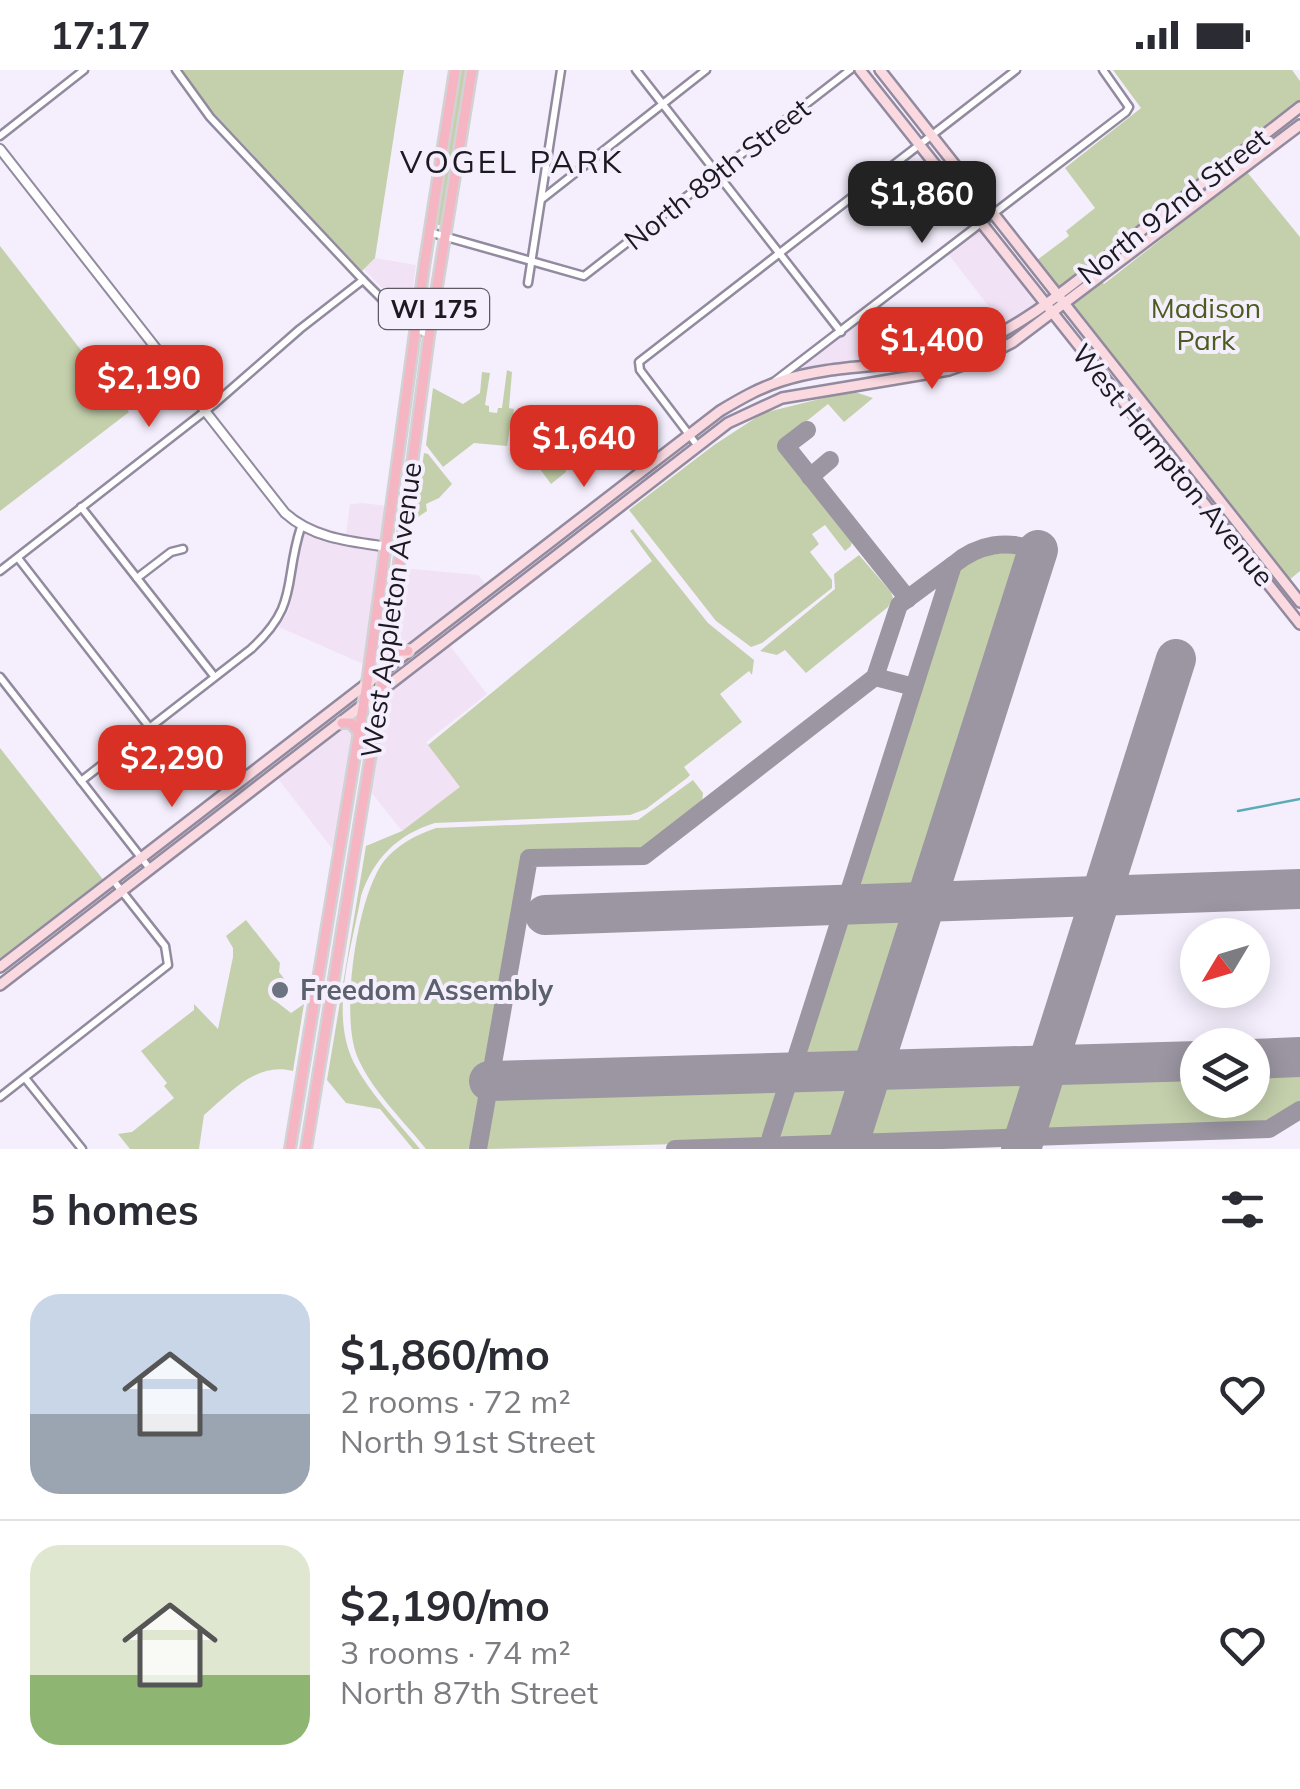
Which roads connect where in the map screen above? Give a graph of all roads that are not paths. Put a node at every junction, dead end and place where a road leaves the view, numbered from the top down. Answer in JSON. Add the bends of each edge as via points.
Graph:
{"nodes":[{"id":1,"x":84,"y":70,"type":"edge"},
{"id":2,"x":176,"y":70,"type":"edge"},
{"id":3,"x":455,"y":70,"type":"edge"},
{"id":4,"x":472,"y":70,"type":"edge"},
{"id":5,"x":561,"y":70,"type":"edge"},
{"id":6,"x":636,"y":70,"type":"edge"},
{"id":7,"x":706,"y":70,"type":"edge"},
{"id":8,"x":850,"y":70,"type":"edge"},
{"id":9,"x":860,"y":70,"type":"edge"},
{"id":10,"x":880,"y":70,"type":"edge"},
{"id":11,"x":1016,"y":70,"type":"edge"},
{"id":12,"x":1102,"y":70,"type":"edge"},
{"id":13,"x":663,"y":104,"type":"junction"},
{"id":14,"x":1300,"y":107,"type":"edge"},
{"id":15,"x":1300,"y":125,"type":"edge"},
{"id":16,"x":931,"y":134,"type":"junction"},
{"id":17,"x":0,"y":136,"type":"edge"},
{"id":18,"x":918,"y":144,"type":"junction"},
{"id":19,"x":0,"y":148,"type":"edge"},
{"id":20,"x":717,"y":174,"type":"junction"},
{"id":21,"x":540,"y":200,"type":"junction"},
{"id":22,"x":993,"y":214,"type":"junction"},
{"id":23,"x":982,"y":223,"type":"junction"},
{"id":24,"x":430,"y":232,"type":"junction"},
{"id":25,"x":446,"y":236,"type":"junction"},
{"id":26,"x":780,"y":252,"type":"junction"},
{"id":27,"x":531,"y":262,"type":"junction"},
{"id":28,"x":364,"y":280,"type":"junction"},
{"id":29,"x":528,"y":284,"type":"dead end"},
{"id":30,"x":1057,"y":296,"type":"junction"},
{"id":31,"x":1046,"y":305,"type":"junction"},
{"id":32,"x":1064,"y":306,"type":"junction"},
{"id":33,"x":1053,"y":314,"type":"junction"},
{"id":34,"x":417,"y":330,"type":"junction"},
{"id":35,"x":841,"y":332,"type":"junction"},
{"id":36,"x":430,"y":336,"type":"junction"},
{"id":37,"x":809,"y":357,"type":"junction"},
{"id":38,"x":799,"y":376,"type":"junction"},
{"id":39,"x":770,"y":385,"type":"junction"},
{"id":40,"x":782,"y":398,"type":"junction"},
{"id":41,"x":205,"y":411,"type":"junction"},
{"id":42,"x":690,"y":435,"type":"junction"},
{"id":43,"x":697,"y":445,"type":"junction"},
{"id":44,"x":81,"y":508,"type":"junction"},
{"id":45,"x":301,"y":527,"type":"junction"},
{"id":46,"x":386,"y":546,"type":"junction"},
{"id":47,"x":183,"y":549,"type":"dead end"},
{"id":48,"x":402,"y":549,"type":"junction"},
{"id":49,"x":18,"y":558,"type":"junction"},
{"id":50,"x":0,"y":571,"type":"edge"},
{"id":51,"x":136,"y":578,"type":"junction"},
{"id":52,"x":1300,"y":602,"type":"edge"},
{"id":53,"x":378,"y":605,"type":"junction"},
{"id":54,"x":394,"y":610,"type":"junction"},
{"id":55,"x":1300,"y":624,"type":"edge"},
{"id":56,"x":390,"y":634,"type":"junction"},
{"id":57,"x":408,"y":651,"type":"junction"},
{"id":58,"x":385,"y":668,"type":"junction"},
{"id":59,"x":214,"y":676,"type":"junction"},
{"id":60,"x":0,"y":677,"type":"edge"},
{"id":61,"x":367,"y":684,"type":"junction"},
{"id":62,"x":381,"y":692,"type":"junction"},
{"id":63,"x":363,"y":707,"type":"junction"},
{"id":64,"x":342,"y":723,"type":"junction"},
{"id":65,"x":150,"y":728,"type":"junction"},
{"id":66,"x":359,"y":733,"type":"junction"},
{"id":67,"x":81,"y":781,"type":"junction"},
{"id":68,"x":141,"y":858,"type":"junction"},
{"id":69,"x":150,"y":870,"type":"junction"},
{"id":70,"x":113,"y":880,"type":"junction"},
{"id":71,"x":122,"y":892,"type":"junction"},
{"id":72,"x":0,"y":967,"type":"edge"},
{"id":73,"x":0,"y":986,"type":"edge"},
{"id":74,"x":25,"y":1078,"type":"junction"},
{"id":75,"x":0,"y":1098,"type":"edge"},
{"id":76,"x":82,"y":1149,"type":"edge"},
{"id":77,"x":290,"y":1149,"type":"edge"},
{"id":78,"x":306,"y":1149,"type":"edge"}],
"edges":[{"from":1,"to":17,"type":"street"},
{"from":2,"to":28,"type":"street","via":[[210,117]]},
{"from":3,"to":24,"type":"main road","name":"West Appleton Avenue","number":"WI 175"},
{"from":4,"to":25,"type":"main road","name":"West Appleton Avenue","number":"WI 175"},
{"from":5,"to":21,"type":"street"},
{"from":6,"to":13,"type":"street"},
{"from":7,"to":13,"type":"street"},
{"from":8,"to":20,"type":"street","name":"North 89th Street"},
{"from":9,"to":18,"type":"main road","name":"West Hampton Avenue"},
{"from":10,"to":16,"type":"main road","name":"West Hampton Avenue"},
{"from":11,"to":16,"type":"street"},
{"from":12,"to":22,"type":"street","via":[[1129,108]]},
{"from":13,"to":20,"type":"street"},
{"from":13,"to":21,"type":"street"},
{"from":14,"to":30,"type":"main road","name":"North 92nd Street"},
{"from":15,"to":32,"type":"main road","name":"North 92nd Street"},
{"from":16,"to":18,"type":"street"},
{"from":16,"to":22,"type":"main road","name":"West Hampton Avenue"},
{"from":18,"to":23,"type":"main road","name":"West Hampton Avenue"},
{"from":18,"to":26,"type":"street"},
{"from":19,"to":41,"type":"street"},
{"from":20,"to":26,"type":"street"},
{"from":20,"to":27,"type":"street","name":"North 89th Street","via":[[584,276]]},
{"from":21,"to":27,"type":"street"},
{"from":22,"to":23,"type":"street"},
{"from":22,"to":30,"type":"main road","name":"West Hampton Avenue"},
{"from":23,"to":31,"type":"main road","name":"West Hampton Avenue"},
{"from":23,"to":35,"type":"street"},
{"from":24,"to":25,"type":"street"},
{"from":24,"to":34,"type":"main road","name":"West Appleton Avenue","number":"WI 175"},
{"from":25,"to":27,"type":"street"},
{"from":25,"to":36,"type":"main road","name":"West Appleton Avenue","number":"WI 175"},
{"from":26,"to":35,"type":"street"},
{"from":26,"to":42,"type":"street","via":[[638,366]]},
{"from":27,"to":29,"type":"street"},
{"from":28,"to":34,"type":"street"},
{"from":28,"to":41,"type":"street"},
{"from":30,"to":31,"type":"main road","name":"North 92nd Street"},
{"from":30,"to":32,"type":"main road","name":"West Hampton Avenue"},
{"from":31,"to":33,"type":"main road","name":"West Hampton Avenue"},
{"from":31,"to":38,"type":"main road","name":"North 92nd Street","via":[[969,348]]},
{"from":32,"to":33,"type":"main road","name":"North 92nd Street"},
{"from":32,"to":52,"type":"main road","name":"West Hampton Avenue"},
{"from":33,"to":40,"type":"main road","name":"North 92nd Street","via":[[1013,342],[949,370]]},
{"from":33,"to":55,"type":"main road","name":"West Hampton Avenue"},
{"from":34,"to":36,"type":"street"},
{"from":34,"to":46,"type":"main road","name":"West Appleton Avenue","number":"WI 175"},
{"from":35,"to":37,"type":"street"},
{"from":36,"to":48,"type":"main road","name":"West Appleton Avenue","number":"WI 175"},
{"from":37,"to":38,"type":"street"},
{"from":37,"to":39,"type":"street"},
{"from":38,"to":39,"type":"main road","name":"North 92nd Street"},
{"from":38,"to":40,"type":"main road"},
{"from":39,"to":42,"type":"main road","name":"North 92nd Street"},
{"from":40,"to":43,"type":"main road"},
{"from":41,"to":44,"type":"street"},
{"from":41,"to":45,"type":"street"},
{"from":42,"to":43,"type":"street"},
{"from":42,"to":57,"type":"main road","name":"North 92nd Street"},
{"from":43,"to":62,"type":"main road"},
{"from":44,"to":49,"type":"street"},
{"from":44,"to":51,"type":"street"},
{"from":45,"to":46,"type":"street"},
{"from":45,"to":59,"type":"street","via":[[284,608],[260,640]]},
{"from":46,"to":48,"type":"street"},
{"from":46,"to":53,"type":"main road","name":"West Appleton Avenue","number":"WI 175"},
{"from":47,"to":51,"type":"street"},
{"from":48,"to":54,"type":"main road","name":"West Appleton Avenue","number":"WI 175"},
{"from":49,"to":50,"type":"street"},
{"from":49,"to":65,"type":"street"},
{"from":51,"to":59,"type":"street"},
{"from":53,"to":54,"type":"main road"},
{"from":53,"to":61,"type":"main road","name":"West Appleton Avenue","number":"WI 175"},
{"from":54,"to":56,"type":"main road","name":"West Appleton Avenue","number":"WI 175"},
{"from":56,"to":57,"type":"main road","via":[[397,650]]},
{"from":56,"to":58,"type":"main road","name":"West Appleton Avenue","number":"WI 175"},
{"from":57,"to":58,"type":"main road","name":"North 92nd Street"},
{"from":58,"to":61,"type":"main road","name":"North 92nd Street"},
{"from":58,"to":62,"type":"main road","name":"West Appleton Avenue","number":"WI 175"},
{"from":59,"to":65,"type":"street"},
{"from":60,"to":67,"type":"street"},
{"from":61,"to":63,"type":"main road","name":"West Appleton Avenue","number":"WI 175"},
{"from":61,"to":68,"type":"main road","name":"North 92nd Street"},
{"from":62,"to":63,"type":"main road"},
{"from":62,"to":78,"type":"main road","name":"West Appleton Avenue","number":"WI 175"},
{"from":63,"to":64,"type":"main road"},
{"from":63,"to":66,"type":"main road","name":"West Appleton Avenue","number":"WI 175"},
{"from":64,"to":66,"type":"main road"},
{"from":64,"to":69,"type":"main road"},
{"from":65,"to":67,"type":"street"},
{"from":66,"to":77,"type":"main road","name":"West Appleton Avenue","number":"WI 175"},
{"from":67,"to":68,"type":"street"},
{"from":68,"to":69,"type":"street"},
{"from":68,"to":70,"type":"main road","name":"North 92nd Street"},
{"from":69,"to":71,"type":"main road"},
{"from":70,"to":71,"type":"street"},
{"from":70,"to":72,"type":"main road","name":"North 92nd Street"},
{"from":71,"to":73,"type":"main road"},
{"from":71,"to":74,"type":"street","via":[[165,946],[169,963]]},
{"from":74,"to":75,"type":"street"},
{"from":74,"to":76,"type":"street"}]}
